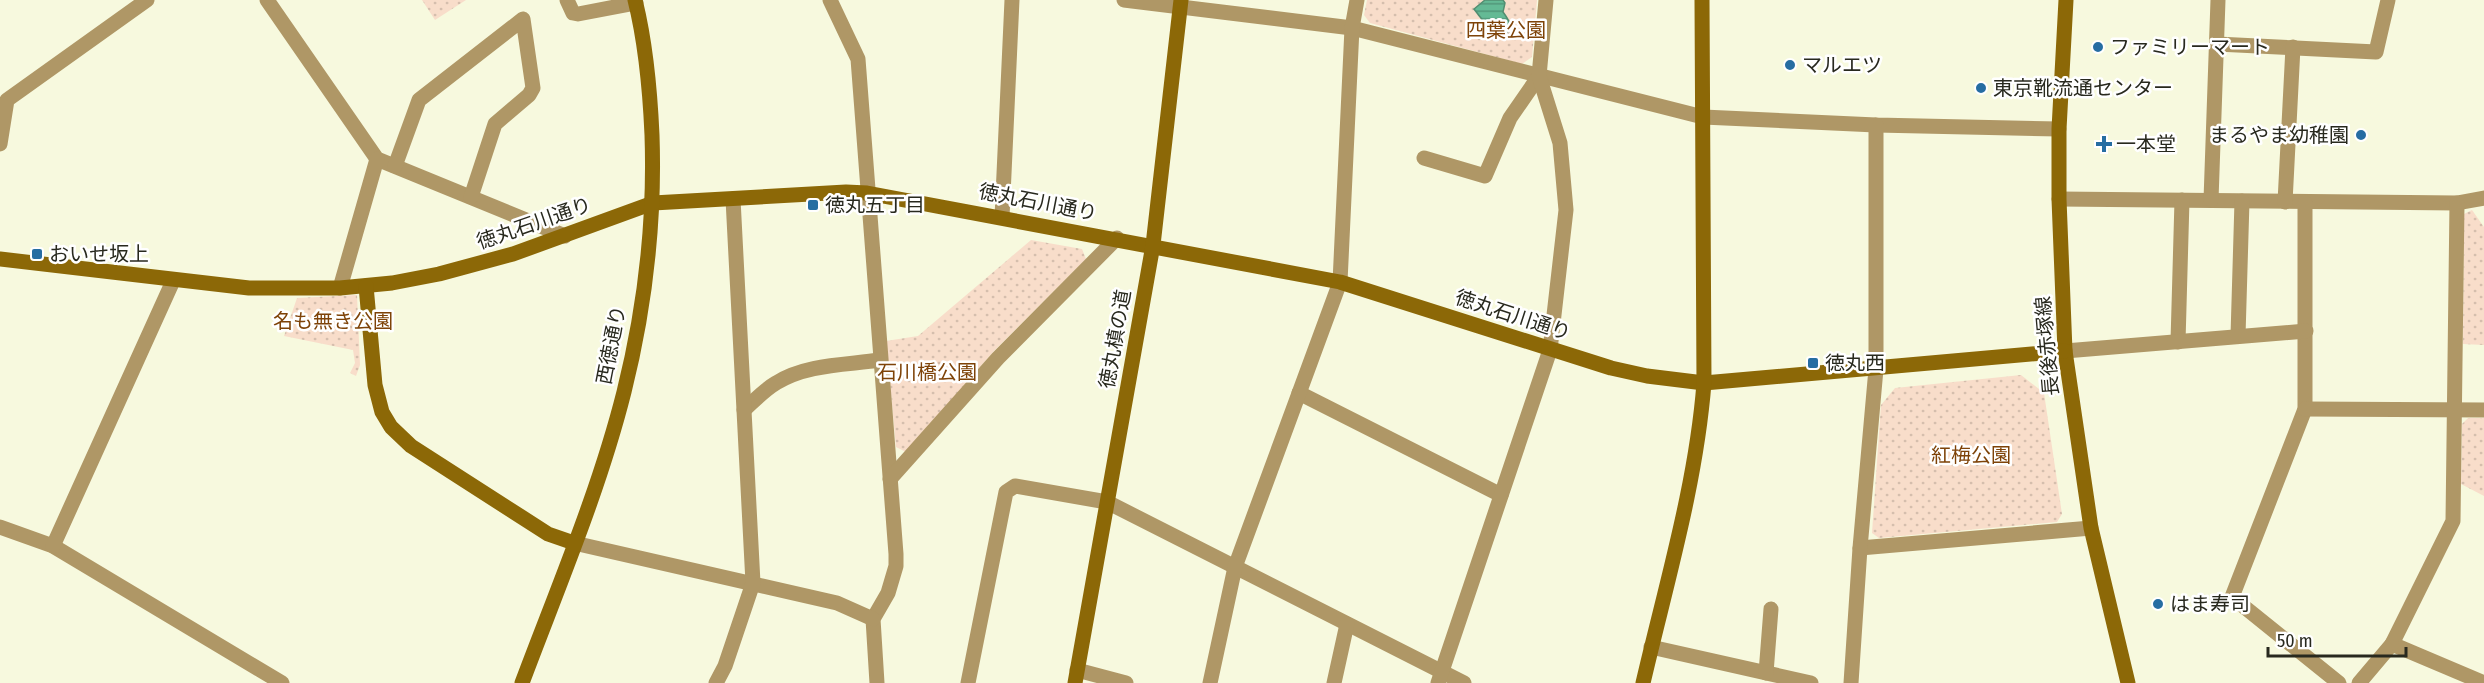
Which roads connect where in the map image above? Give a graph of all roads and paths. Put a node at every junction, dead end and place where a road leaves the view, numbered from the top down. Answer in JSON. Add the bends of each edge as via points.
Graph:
{"nodes":[{"id":1,"x":147,"y":0,"type":"edge"},
{"id":2,"x":267,"y":0,"type":"edge"},
{"id":3,"x":830,"y":0,"type":"edge"},
{"id":4,"x":1012,"y":0,"type":"edge"},
{"id":5,"x":1124,"y":0,"type":"edge"},
{"id":6,"x":1357,"y":0,"type":"edge"},
{"id":7,"x":1546,"y":0,"type":"edge"},
{"id":8,"x":1702,"y":0,"type":"edge"},
{"id":9,"x":2066,"y":0,"type":"edge"},
{"id":10,"x":2218,"y":0,"type":"edge"},
{"id":11,"x":2388,"y":0,"type":"edge"},
{"id":12,"x":635,"y":2,"type":"edge"},
{"id":13,"x":1180,"y":4,"type":"edge"},
{"id":14,"x":568,"y":10,"type":"edge"},
{"id":15,"x":1352,"y":28,"type":"junction"},
{"id":16,"x":2217,"y":44,"type":"junction"},
{"id":17,"x":2293,"y":47,"type":"junction"},
{"id":18,"x":1539,"y":75,"type":"junction"},
{"id":19,"x":3,"y":99,"type":"edge"},
{"id":20,"x":1703,"y":117,"type":"junction"},
{"id":21,"x":1876,"y":125,"type":"junction"},
{"id":22,"x":2060,"y":129,"type":"junction"},
{"id":23,"x":0,"y":144,"type":"edge"},
{"id":24,"x":1424,"y":158,"type":"dead end"},
{"id":25,"x":377,"y":159,"type":"junction"},
{"id":26,"x":395,"y":166,"type":"junction"},
{"id":27,"x":867,"y":193,"type":"junction"},
{"id":28,"x":471,"y":197,"type":"junction"},
{"id":29,"x":733,"y":198,"type":"junction"},
{"id":30,"x":2484,"y":198,"type":"edge"},
{"id":31,"x":2059,"y":199,"type":"junction"},
{"id":32,"x":2182,"y":200,"type":"junction"},
{"id":33,"x":2211,"y":200,"type":"junction"},
{"id":34,"x":2242,"y":201,"type":"junction"},
{"id":35,"x":2285,"y":202,"type":"junction"},
{"id":36,"x":653,"y":203,"type":"junction"},
{"id":37,"x":2306,"y":203,"type":"junction"},
{"id":38,"x":2457,"y":203,"type":"junction"},
{"id":39,"x":1002,"y":217,"type":"junction"},
{"id":40,"x":565,"y":236,"type":"junction"},
{"id":41,"x":1117,"y":238,"type":"junction"},
{"id":42,"x":1153,"y":245,"type":"junction"},
{"id":43,"x":0,"y":259,"type":"edge"},
{"id":44,"x":173,"y":281,"type":"junction"},
{"id":45,"x":1340,"y":282,"type":"junction"},
{"id":46,"x":366,"y":286,"type":"junction"},
{"id":47,"x":340,"y":288,"type":"junction"},
{"id":48,"x":2306,"y":331,"type":"junction"},
{"id":49,"x":2238,"y":336,"type":"junction"},
{"id":50,"x":2178,"y":342,"type":"junction"},
{"id":51,"x":1550,"y":350,"type":"junction"},
{"id":52,"x":2065,"y":351,"type":"junction"},
{"id":53,"x":880,"y":360,"type":"junction"},
{"id":54,"x":1876,"y":369,"type":"junction"},
{"id":55,"x":1704,"y":383,"type":"junction"},
{"id":56,"x":1299,"y":393,"type":"junction"},
{"id":57,"x":2305,"y":409,"type":"junction"},
{"id":58,"x":2454,"y":409,"type":"junction"},
{"id":59,"x":744,"y":410,"type":"junction"},
{"id":60,"x":2484,"y":410,"type":"edge"},
{"id":61,"x":890,"y":479,"type":"junction"},
{"id":62,"x":1500,"y":495,"type":"junction"},
{"id":63,"x":1107,"y":502,"type":"junction"},
{"id":64,"x":0,"y":527,"type":"edge"},
{"id":65,"x":2091,"y":528,"type":"junction"},
{"id":66,"x":574,"y":543,"type":"junction"},
{"id":67,"x":53,"y":546,"type":"junction"},
{"id":68,"x":1860,"y":548,"type":"junction"},
{"id":69,"x":1235,"y":567,"type":"junction"},
{"id":70,"x":753,"y":583,"type":"junction"},
{"id":71,"x":1772,"y":609,"type":"dead end"},
{"id":72,"x":873,"y":620,"type":"junction"},
{"id":73,"x":1347,"y":624,"type":"junction"},
{"id":74,"x":2392,"y":644,"type":"junction"},
{"id":75,"x":1651,"y":646,"type":"junction"},
{"id":76,"x":1766,"y":673,"type":"junction"},
{"id":77,"x":1076,"y":677,"type":"edge"},
{"id":78,"x":1439,"y":678,"type":"edge"},
{"id":79,"x":282,"y":683,"type":"edge"},
{"id":80,"x":522,"y":683,"type":"edge"},
{"id":81,"x":716,"y":683,"type":"edge"},
{"id":82,"x":877,"y":683,"type":"edge"},
{"id":83,"x":968,"y":683,"type":"edge"},
{"id":84,"x":1126,"y":683,"type":"edge"},
{"id":85,"x":1210,"y":683,"type":"edge"},
{"id":86,"x":1334,"y":683,"type":"edge"},
{"id":87,"x":1464,"y":683,"type":"edge"},
{"id":88,"x":1643,"y":683,"type":"edge"},
{"id":89,"x":1811,"y":683,"type":"edge"},
{"id":90,"x":1851,"y":683,"type":"edge"},
{"id":91,"x":2128,"y":683,"type":"edge"},
{"id":92,"x":2339,"y":683,"type":"edge"},
{"id":93,"x":2359,"y":683,"type":"edge"},
{"id":94,"x":2484,"y":683,"type":"edge"}],
"edges":[{"from":1,"to":19,"type":"street"},
{"from":2,"to":25,"type":"street"},
{"from":3,"to":27,"type":"street","via":[[858,59]]},
{"from":4,"to":39,"type":"street"},
{"from":5,"to":13,"type":"street"},
{"from":6,"to":15,"type":"street"},
{"from":7,"to":18,"type":"street"},
{"from":8,"to":20,"type":"street"},
{"from":9,"to":22,"type":"street","name":"長後赤塚線"},
{"from":10,"to":16,"type":"street"},
{"from":11,"to":17,"type":"street","via":[[2376,52]]},
{"from":12,"to":14,"type":"street","via":[[578,14]]},
{"from":12,"to":36,"type":"street","name":"西徳通り","via":[[651,105]]},
{"from":13,"to":15,"type":"street"},
{"from":13,"to":42,"type":"street","name":"徳丸槙の道"},
{"from":15,"to":18,"type":"street"},
{"from":15,"to":45,"type":"street"},
{"from":16,"to":17,"type":"street"},
{"from":16,"to":33,"type":"street"},
{"from":17,"to":35,"type":"street"},
{"from":18,"to":20,"type":"street"},
{"from":18,"to":24,"type":"street","via":[[1510,118],[1485,176]]},
{"from":18,"to":51,"type":"street","via":[[1560,143],[1566,210]]},
{"from":19,"to":23,"type":"street"},
{"from":20,"to":21,"type":"street"},
{"from":20,"to":55,"type":"street"},
{"from":21,"to":22,"type":"street"},
{"from":21,"to":54,"type":"street"},
{"from":22,"to":31,"type":"street","name":"長後赤塚線"},
{"from":25,"to":26,"type":"street"},
{"from":25,"to":47,"type":"street"},
{"from":26,"to":28,"type":"street"},
{"from":26,"to":28,"type":"street","via":[[419,100],[523,19],[530,27],[534,88],[495,124]]},
{"from":27,"to":29,"type":"street","name":"徳丸石川通り"},
{"from":27,"to":39,"type":"street","name":"徳丸石川通り"},
{"from":27,"to":53,"type":"street"},
{"from":28,"to":40,"type":"street"},
{"from":29,"to":36,"type":"street","name":"徳丸石川通り"},
{"from":29,"to":59,"type":"street"},
{"from":30,"to":38,"type":"street"},
{"from":31,"to":32,"type":"street"},
{"from":31,"to":52,"type":"street","name":"長後赤塚線"},
{"from":32,"to":33,"type":"street"},
{"from":32,"to":50,"type":"street"},
{"from":33,"to":34,"type":"street"},
{"from":34,"to":35,"type":"street"},
{"from":34,"to":49,"type":"street"},
{"from":35,"to":37,"type":"street"},
{"from":36,"to":40,"type":"street","name":"徳丸石川通り"},
{"from":36,"to":66,"type":"street","name":"西徳通り","via":[[641,307],[624,392]]},
{"from":37,"to":38,"type":"street"},
{"from":37,"to":48,"type":"street"},
{"from":38,"to":58,"type":"street"},
{"from":39,"to":41,"type":"street","name":"徳丸石川通り"},
{"from":40,"to":46,"type":"street","name":"徳丸石川通り","via":[[479,265]]},
{"from":41,"to":42,"type":"street","name":"徳丸石川通り"},
{"from":41,"to":61,"type":"street","via":[[998,358]]},
{"from":42,"to":45,"type":"street","name":"徳丸石川通り"},
{"from":42,"to":63,"type":"street","name":"徳丸槙の道"},
{"from":43,"to":44,"type":"street","name":"徳丸石川通り"},
{"from":44,"to":47,"type":"street","name":"徳丸石川通り","via":[[249,288]]},
{"from":44,"to":67,"type":"street"},
{"from":45,"to":51,"type":"street","name":"徳丸石川通り"},
{"from":45,"to":56,"type":"street"},
{"from":46,"to":47,"type":"street","name":"徳丸石川通り"},
{"from":46,"to":66,"type":"street","via":[[377,394],[391,428],[411,446],[548,534]]},
{"from":48,"to":49,"type":"street"},
{"from":48,"to":57,"type":"street"},
{"from":49,"to":50,"type":"street"},
{"from":50,"to":52,"type":"street"},
{"from":51,"to":55,"type":"street","name":"徳丸石川通り","via":[[1647,376]]},
{"from":51,"to":62,"type":"street"},
{"from":52,"to":54,"type":"street","name":"徳丸石川通り"},
{"from":52,"to":65,"type":"street","name":"長後赤塚線"},
{"from":53,"to":59,"type":"street","via":[[794,374],[775,383]]},
{"from":53,"to":61,"type":"street"},
{"from":54,"to":55,"type":"street","name":"徳丸石川通り"},
{"from":54,"to":68,"type":"street"},
{"from":55,"to":75,"type":"street","via":[[1696,454]]},
{"from":56,"to":62,"type":"street"},
{"from":56,"to":69,"type":"street"},
{"from":57,"to":58,"type":"street"},
{"from":57,"to":92,"type":"street","via":[[2232,597]]},
{"from":58,"to":60,"type":"street"},
{"from":58,"to":74,"type":"street","via":[[2453,521]]},
{"from":59,"to":70,"type":"street"},
{"from":61,"to":72,"type":"street","via":[[896,566],[888,593]]},
{"from":62,"to":78,"type":"street"},
{"from":63,"to":69,"type":"street"},
{"from":63,"to":77,"type":"street","name":"徳丸槙の道"},
{"from":63,"to":83,"type":"street","via":[[1015,486],[1006,492]]},
{"from":64,"to":67,"type":"street"},
{"from":65,"to":68,"type":"street"},
{"from":65,"to":91,"type":"street","name":"長後赤塚線"},
{"from":66,"to":70,"type":"street"},
{"from":66,"to":80,"type":"street","name":"西徳通り"},
{"from":67,"to":79,"type":"street"},
{"from":68,"to":90,"type":"street"},
{"from":69,"to":73,"type":"street"},
{"from":69,"to":85,"type":"street"},
{"from":70,"to":72,"type":"street","via":[[837,603]]},
{"from":70,"to":81,"type":"street"},
{"from":71,"to":76,"type":"street"},
{"from":72,"to":82,"type":"street"},
{"from":73,"to":78,"type":"street"},
{"from":73,"to":86,"type":"street"},
{"from":74,"to":93,"type":"street"},
{"from":74,"to":94,"type":"street"},
{"from":75,"to":76,"type":"street"},
{"from":75,"to":88,"type":"street"},
{"from":76,"to":89,"type":"street"},
{"from":77,"to":84,"type":"street"},
{"from":78,"to":87,"type":"street"}]}
